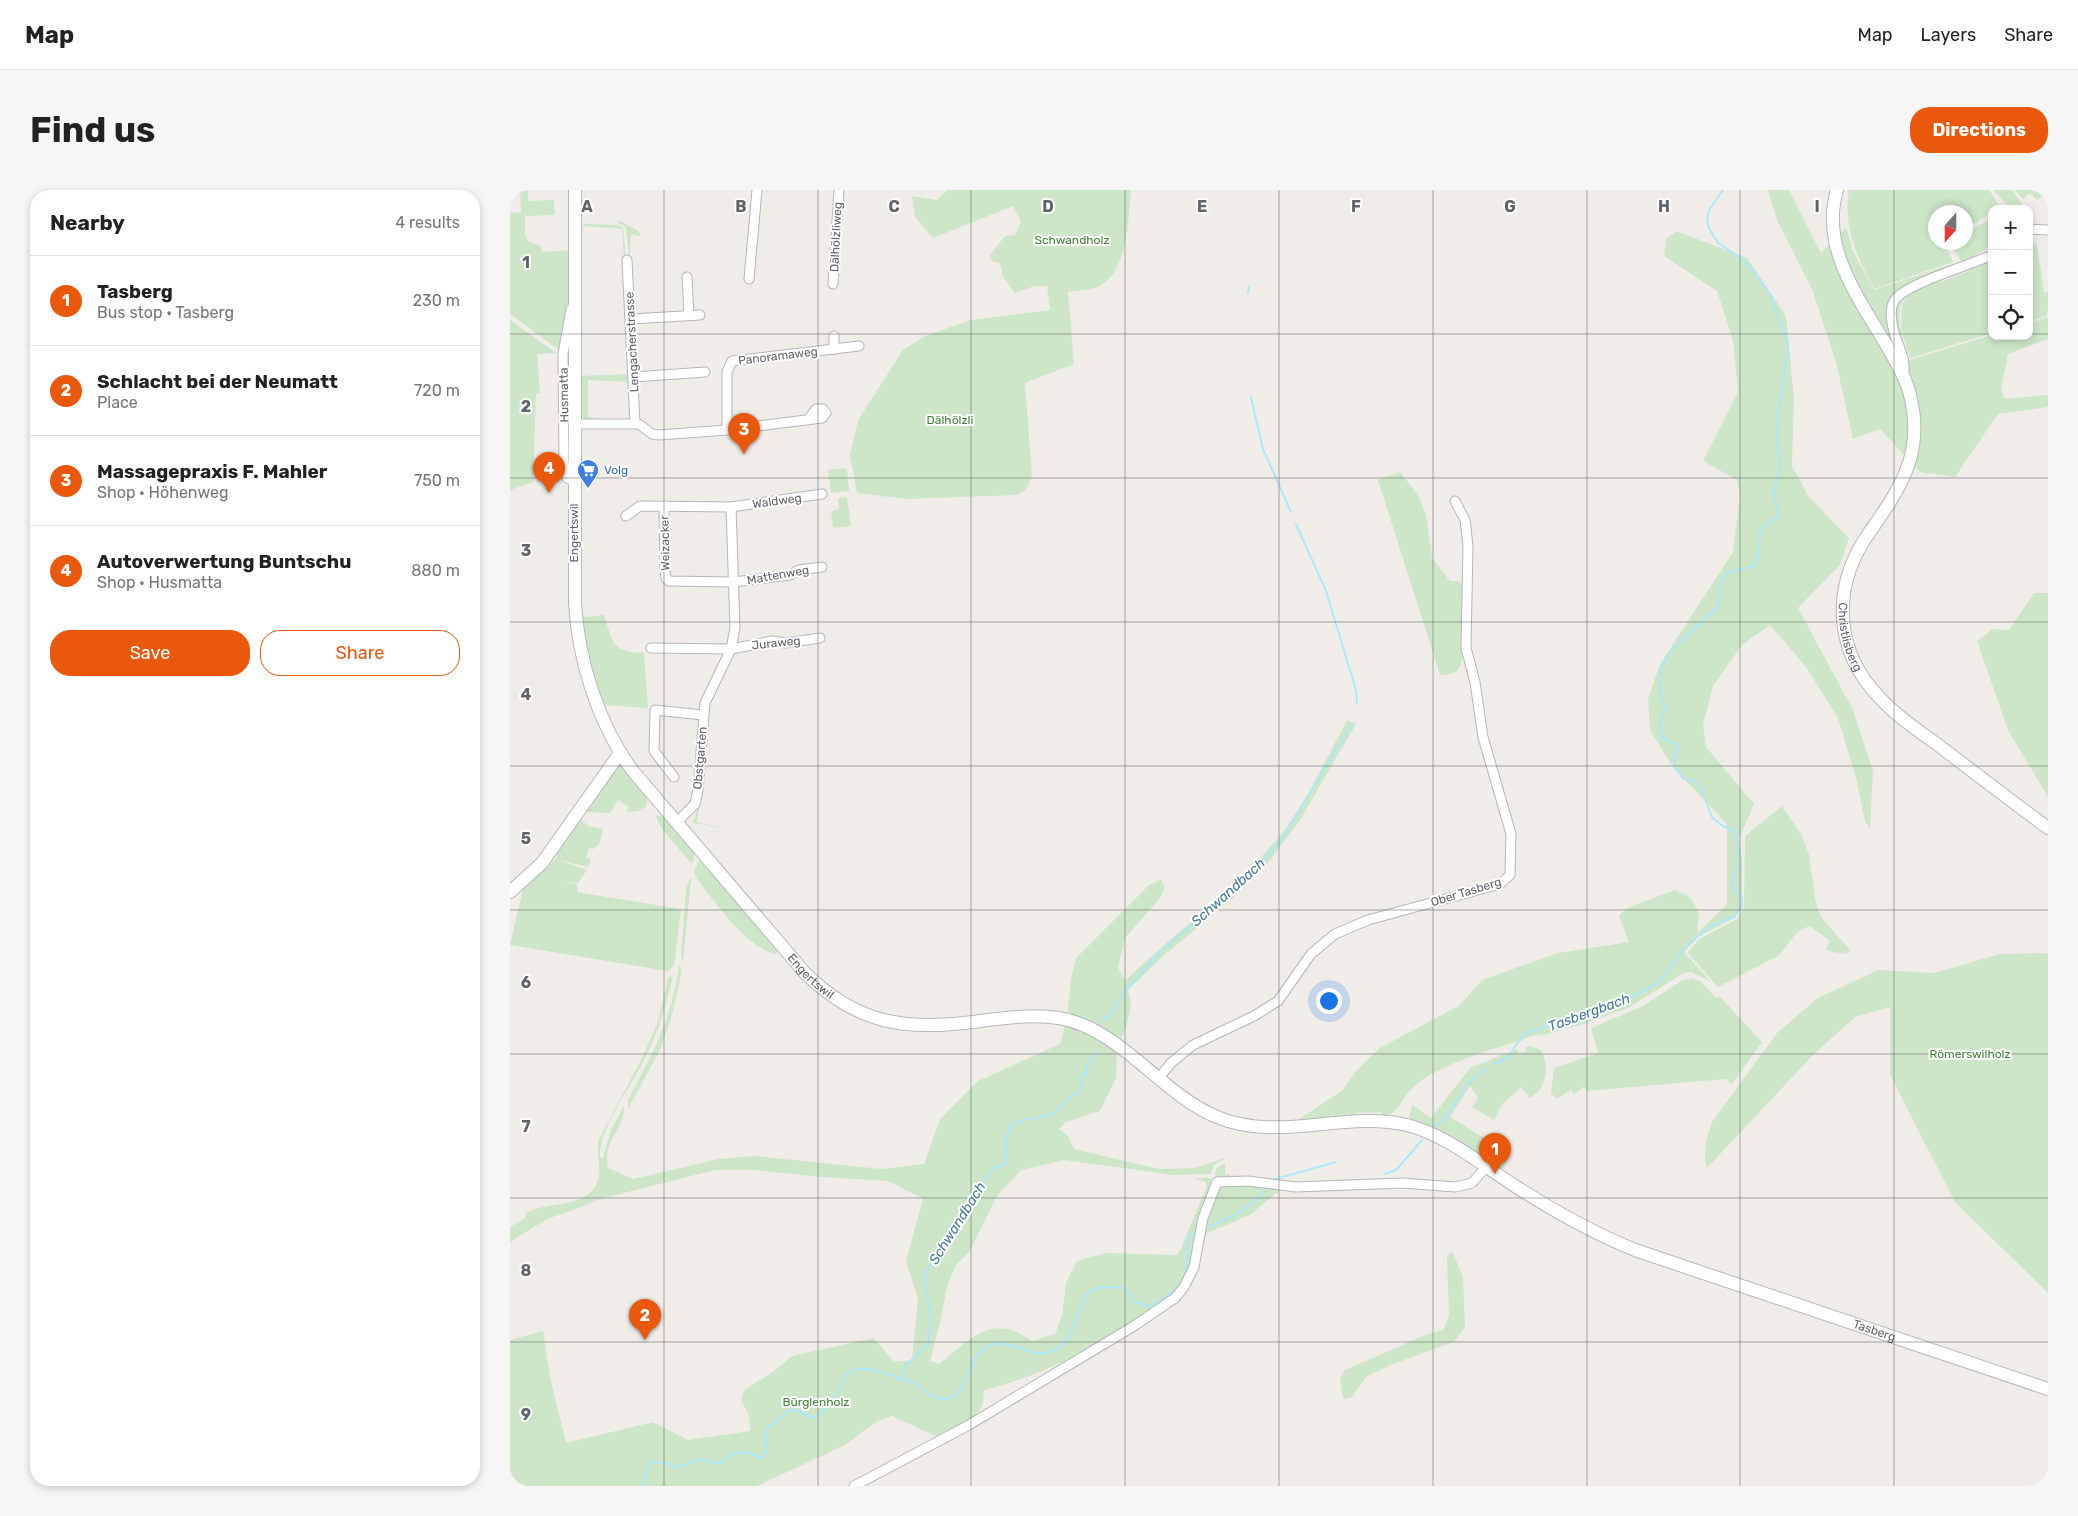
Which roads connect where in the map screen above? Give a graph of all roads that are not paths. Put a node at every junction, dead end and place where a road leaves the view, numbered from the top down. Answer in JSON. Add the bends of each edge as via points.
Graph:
{"nodes":[{"id":1,"x":575,"y":190,"type":"edge"},
{"id":2,"x":757,"y":190,"type":"edge"},
{"id":3,"x":839,"y":190,"type":"edge"},
{"id":4,"x":1837,"y":190,"type":"edge"},
{"id":5,"x":2033,"y":229,"type":"edge"},
{"id":6,"x":2048,"y":230,"type":"edge"},
{"id":7,"x":1988,"y":257,"type":"edge"},
{"id":8,"x":627,"y":260,"type":"dead end"},
{"id":9,"x":687,"y":277,"type":"dead end"},
{"id":10,"x":749,"y":279,"type":"dead end"},
{"id":11,"x":833,"y":284,"type":"dead end"},
{"id":12,"x":575,"y":306,"type":"junction"},
{"id":13,"x":700,"y":315,"type":"dead end"},
{"id":14,"x":689,"y":316,"type":"junction"},
{"id":15,"x":631,"y":319,"type":"junction"},
{"id":16,"x":834,"y":336,"type":"dead end"},
{"id":17,"x":860,"y":346,"type":"dead end"},
{"id":18,"x":834,"y":348,"type":"junction"},
{"id":19,"x":705,"y":372,"type":"dead end"},
{"id":20,"x":1904,"y":376,"type":"junction"},
{"id":21,"x":634,"y":378,"type":"junction"},
{"id":22,"x":808,"y":420,"type":"dead end"},
{"id":23,"x":574,"y":424,"type":"junction"},
{"id":24,"x":635,"y":424,"type":"junction"},
{"id":25,"x":728,"y":430,"type":"junction"},
{"id":26,"x":574,"y":481,"type":"junction"},
{"id":27,"x":822,"y":494,"type":"dead end"},
{"id":28,"x":1456,"y":501,"type":"dead end"},
{"id":29,"x":664,"y":506,"type":"junction"},
{"id":30,"x":730,"y":507,"type":"junction"},
{"id":31,"x":626,"y":516,"type":"dead end"},
{"id":32,"x":822,"y":568,"type":"dead end"},
{"id":33,"x":734,"y":582,"type":"junction"},
{"id":34,"x":820,"y":638,"type":"dead end"},
{"id":35,"x":650,"y":648,"type":"dead end"},
{"id":36,"x":731,"y":649,"type":"junction"},
{"id":37,"x":703,"y":715,"type":"junction"},
{"id":38,"x":620,"y":754,"type":"junction"},
{"id":39,"x":674,"y":777,"type":"dead end"},
{"id":40,"x":676,"y":822,"type":"junction"},
{"id":41,"x":2048,"y":828,"type":"edge"},
{"id":42,"x":510,"y":892,"type":"edge"},
{"id":43,"x":1088,"y":1028,"type":"joint"},
{"id":44,"x":1158,"y":1079,"type":"junction"},
{"id":45,"x":1486,"y":1167,"type":"junction"},
{"id":46,"x":2048,"y":1390,"type":"edge"},
{"id":47,"x":854,"y":1486,"type":"edge"}],
"edges":[{"from":1,"to":12,"type":"main road","name":"Engertswil"},
{"from":2,"to":10,"type":"street"},
{"from":3,"to":11,"type":"street","name":"Dälhölzliweg"},
{"from":4,"to":20,"type":"main road","name":"Christlisberg","via":[[1833,228],[1839,257]]},
{"from":5,"to":6,"type":"street"},
{"from":7,"to":20,"type":"street","name":"Christlisberg","via":[[1908,288],[1895,300],[1892,326],[1905,361]]},
{"from":8,"to":15,"type":"street","name":"Lengacherstrasse"},
{"from":9,"to":14,"type":"street"},
{"from":12,"to":23,"type":"main road","name":"Engertswil"},
{"from":12,"to":26,"type":"street","name":"Husmatta","via":[[570,312],[563,354],[564,462],[567,478]]},
{"from":13,"to":14,"type":"street"},
{"from":14,"to":15,"type":"street"},
{"from":15,"to":21,"type":"street","name":"Lengacherstrasse"},
{"from":16,"to":18,"type":"street"},
{"from":17,"to":18,"type":"street"},
{"from":18,"to":25,"type":"street","name":"Panoramaweg","via":[[732,361],[727,372]]},
{"from":19,"to":21,"type":"street"},
{"from":20,"to":41,"type":"main road","name":"Christlisberg","via":[[1914,418],[1911,460],[1899,491],[1861,545],[1849,570],[1841,606],[1846,643],[1862,676],[1888,706]]},
{"from":21,"to":24,"type":"street","name":"Lengacherstrasse"},
{"from":22,"to":25,"type":"street"},
{"from":23,"to":24,"type":"street"},
{"from":23,"to":26,"type":"main road","name":"Engertswil"},
{"from":24,"to":25,"type":"street","via":[[659,435]]},
{"from":26,"to":38,"type":"main road","name":"Engertswil","via":[[575,602],[580,643],[603,719]]},
{"from":27,"to":30,"type":"street","name":"Waldweg"},
{"from":28,"to":44,"type":"street","name":"Ober Tasberg","via":[[1465,520],[1468,543],[1466,648],[1483,737],[1511,834],[1510,875],[1500,884],[1368,920],[1335,934],[1311,954],[1278,1001],[1193,1045]]},
{"from":29,"to":30,"type":"street","name":"Weizacker"},
{"from":29,"to":31,"type":"street","name":"Weizacker","via":[[638,507]]},
{"from":29,"to":33,"type":"street","name":"Weizacker","via":[[667,580],[678,583]]},
{"from":30,"to":33,"type":"street"},
{"from":32,"to":33,"type":"street","name":"Mattenweg"},
{"from":33,"to":36,"type":"street","name":"Obstgarten","via":[[735,628]]},
{"from":34,"to":36,"type":"street","name":"Juraweg","via":[[786,643],[772,641]]},
{"from":35,"to":36,"type":"street"},
{"from":36,"to":37,"type":"street","name":"Obstgarten","via":[[711,688]]},
{"from":37,"to":39,"type":"street","name":"Obstgarten","via":[[655,710],[654,751]]},
{"from":37,"to":40,"type":"street","name":"Obstgarten","via":[[695,804]]},
{"from":38,"to":40,"type":"main road","name":"Engertswil"},
{"from":38,"to":42,"type":"main road","via":[[542,863]]},
{"from":40,"to":43,"type":"main road","name":"Engertswil","via":[[806,973],[824,991],[867,1016],[894,1024],[921,1026],[1017,1016],[1061,1018]]},
{"from":43,"to":44,"type":"main road","name":"Tasberg","via":[[1118,1046]]},
{"from":44,"to":45,"type":"main road","name":"Tasberg","via":[[1200,1109],[1236,1124],[1274,1128],[1368,1122],[1398,1124],[1437,1137]]},
{"from":45,"to":46,"type":"main road","name":"Tasberg","via":[[1576,1223],[1636,1250]]},
{"from":45,"to":47,"type":"street","via":[[1472,1183],[1455,1187],[1402,1183],[1296,1187],[1215,1180],[1202,1223],[1194,1267],[1175,1298],[969,1425]]}]}
